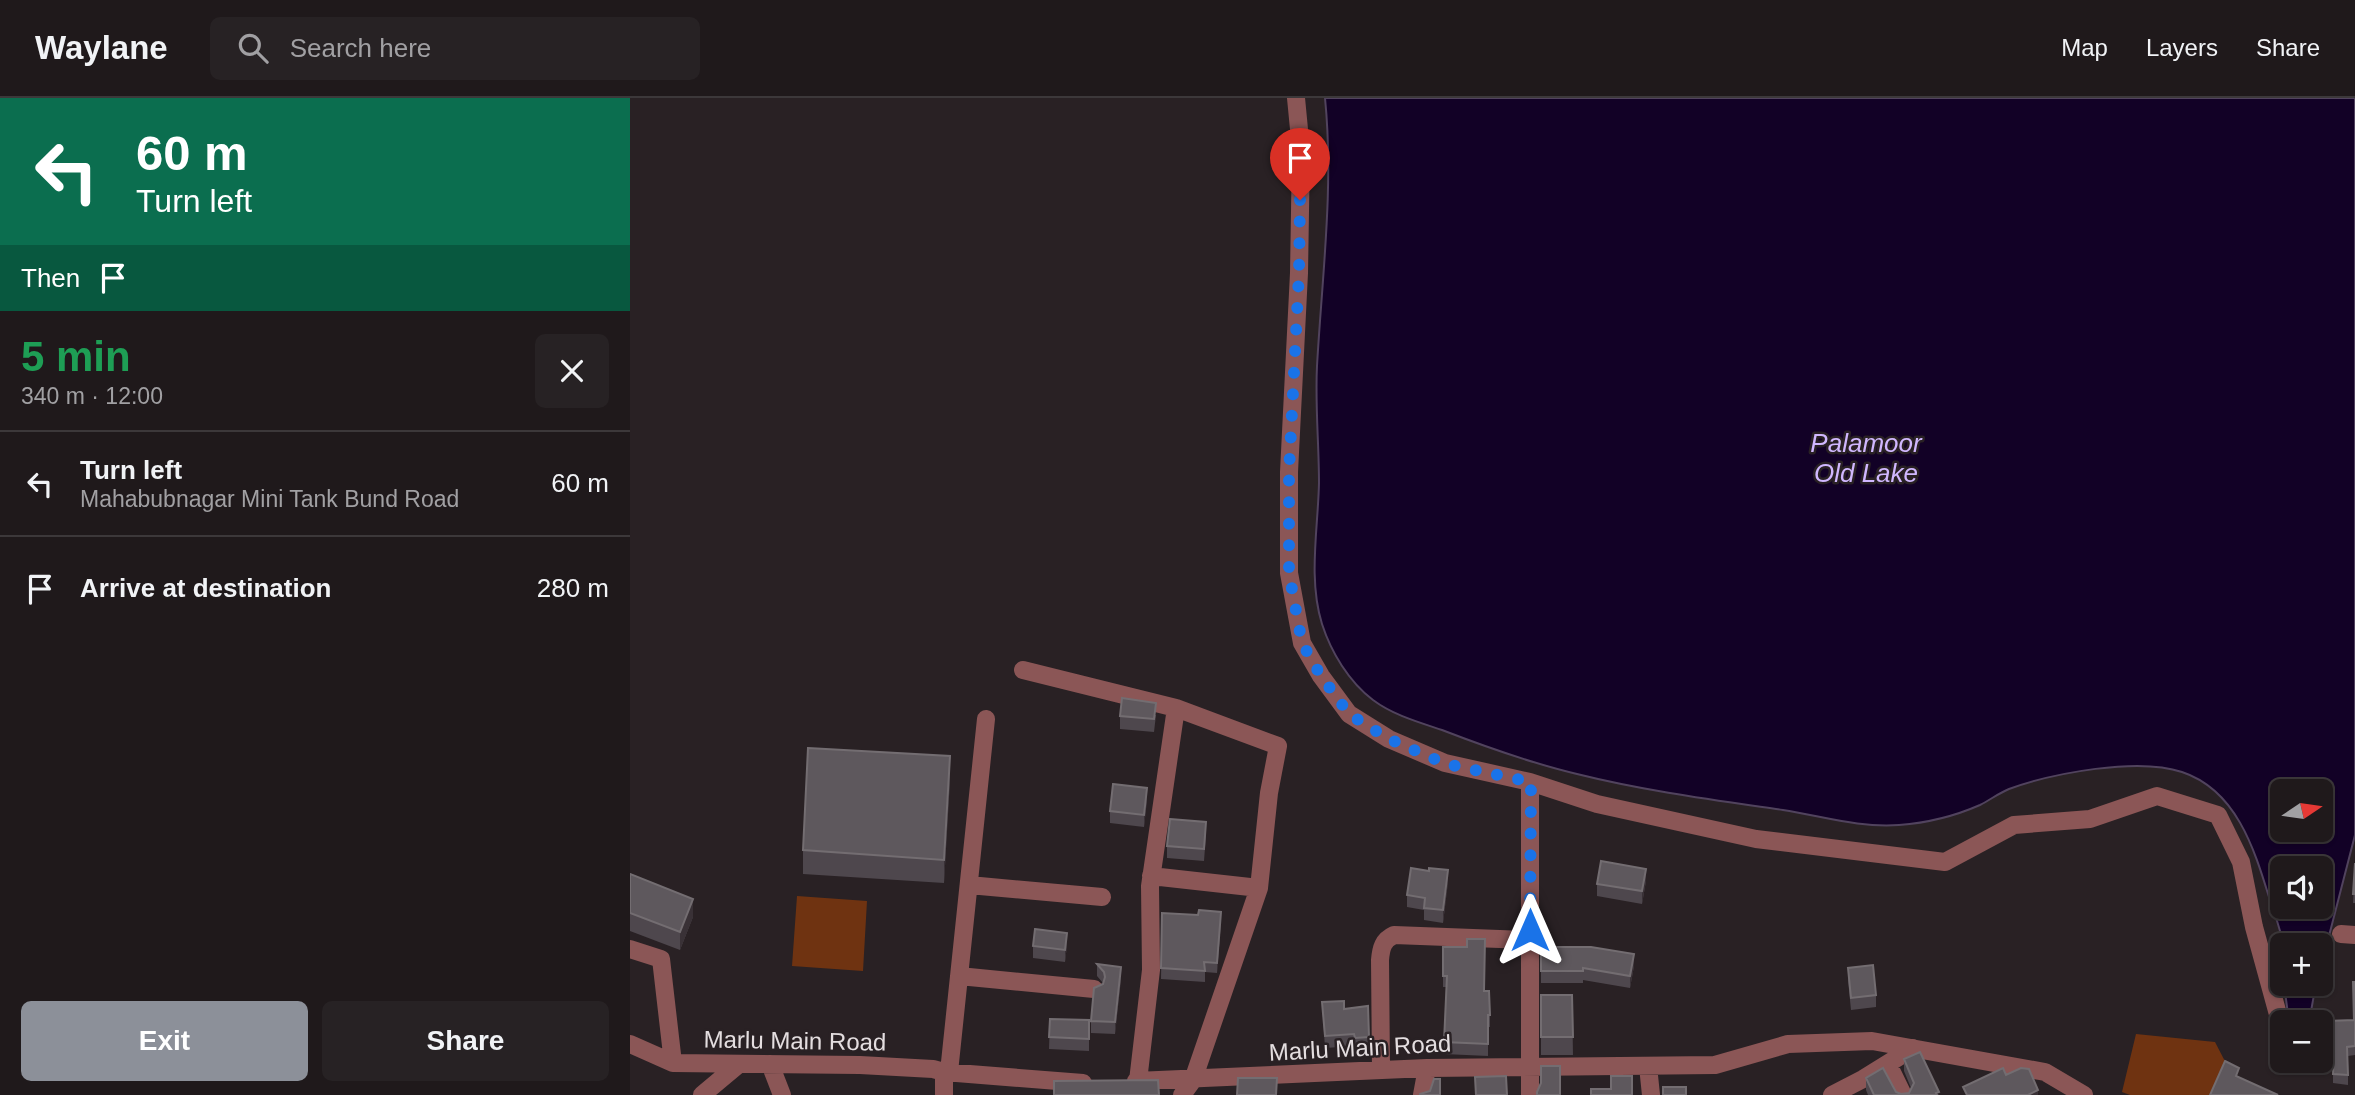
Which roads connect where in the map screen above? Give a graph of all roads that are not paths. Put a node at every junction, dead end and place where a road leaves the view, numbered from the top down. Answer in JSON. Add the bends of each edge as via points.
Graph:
{"nodes":[{"id":1,"x":1296,"y":98,"type":"edge"},
{"id":2,"x":1023,"y":670,"type":"dead end"},
{"id":3,"x":1176,"y":708,"type":"junction"},
{"id":4,"x":986,"y":719,"type":"dead end"},
{"id":5,"x":1531,"y":782,"type":"junction"},
{"id":6,"x":1151,"y":876,"type":"junction"},
{"id":7,"x":968,"y":885,"type":"junction"},
{"id":8,"x":1259,"y":888,"type":"junction"},
{"id":9,"x":1102,"y":897,"type":"dead end"},
{"id":10,"x":1530,"y":940,"type":"junction"},
{"id":11,"x":630,"y":949,"type":"edge"},
{"id":12,"x":959,"y":976,"type":"junction"},
{"id":13,"x":1094,"y":989,"type":"edge"},
{"id":14,"x":2277,"y":1010,"type":"edge"},
{"id":15,"x":630,"y":1044,"type":"edge"},
{"id":16,"x":1913,"y":1048,"type":"junction"},
{"id":17,"x":673,"y":1063,"type":"junction"},
{"id":18,"x":1888,"y":1063,"type":"junction"},
{"id":19,"x":739,"y":1064,"type":"junction"},
{"id":20,"x":770,"y":1064,"type":"junction"},
{"id":21,"x":1648,"y":1066,"type":"junction"},
{"id":22,"x":1528,"y":1067,"type":"junction"},
{"id":23,"x":1427,"y":1068,"type":"junction"},
{"id":24,"x":1381,"y":1070,"type":"junction"},
{"id":25,"x":946,"y":1072,"type":"junction"},
{"id":26,"x":1193,"y":1080,"type":"junction"},
{"id":27,"x":1138,"y":1081,"type":"junction"},
{"id":28,"x":2068,"y":1086,"type":"junction"},
{"id":29,"x":702,"y":1095,"type":"edge"},
{"id":30,"x":782,"y":1095,"type":"edge"},
{"id":31,"x":944,"y":1095,"type":"edge"},
{"id":32,"x":1182,"y":1095,"type":"edge"},
{"id":33,"x":1422,"y":1095,"type":"edge"},
{"id":34,"x":1530,"y":1095,"type":"edge"},
{"id":35,"x":1651,"y":1095,"type":"edge"},
{"id":36,"x":1832,"y":1095,"type":"edge"},
{"id":37,"x":1903,"y":1095,"type":"edge"},
{"id":38,"x":2050,"y":1095,"type":"edge"},
{"id":39,"x":2084,"y":1095,"type":"edge"}],
"edges":[{"from":1,"to":5,"type":"street","via":[[1301,150],[1289,573],[1302,643],[1349,714],[1389,739],[1446,764]]},
{"from":2,"to":3,"type":"street"},
{"from":3,"to":6,"type":"street"},
{"from":3,"to":8,"type":"street","via":[[1278,746]]},
{"from":4,"to":7,"type":"street"},
{"from":5,"to":10,"type":"street"},
{"from":5,"to":14,"type":"street","via":[[1597,804],[1756,839],[1945,862],[2014,825],[2090,819],[2157,796],[2218,815],[2241,862]]},
{"from":6,"to":8,"type":"street"},
{"from":6,"to":27,"type":"street","via":[[1151,970]]},
{"from":7,"to":9,"type":"street"},
{"from":7,"to":12,"type":"street"},
{"from":8,"to":26,"type":"street"},
{"from":10,"to":22,"type":"street"},
{"from":10,"to":24,"type":"street","via":[[1394,935],[1387,939],[1380,960]]},
{"from":11,"to":17,"type":"street","via":[[661,960]]},
{"from":12,"to":13,"type":"street"},
{"from":12,"to":25,"type":"street"},
{"from":15,"to":17,"type":"street","name":"Marlu Main Road"},
{"from":16,"to":18,"type":"street"},
{"from":16,"to":21,"type":"street","name":"Marlu Main Road","via":[[1872,1041],[1788,1044],[1715,1065]]},
{"from":16,"to":28,"type":"street","name":"Marlu Main Road","via":[[2045,1073]]},
{"from":17,"to":19,"type":"street","name":"Marlu Main Road"},
{"from":18,"to":36,"type":"street"},
{"from":18,"to":37,"type":"street"},
{"from":19,"to":20,"type":"street","name":"Marlu Main Road"},
{"from":19,"to":29,"type":"street"},
{"from":20,"to":25,"type":"street","name":"Marlu Main Road"},
{"from":20,"to":30,"type":"street"},
{"from":21,"to":22,"type":"street","name":"Marlu Main Road"},
{"from":21,"to":35,"type":"street"},
{"from":22,"to":23,"type":"street","name":"Marlu Main Road"},
{"from":22,"to":34,"type":"street"},
{"from":23,"to":24,"type":"street","name":"Marlu Main Road"},
{"from":23,"to":33,"type":"street"},
{"from":24,"to":26,"type":"street","name":"Marlu Main Road"},
{"from":25,"to":27,"type":"street","name":"Marlu Main Road","via":[[1082,1083]]},
{"from":25,"to":31,"type":"street"},
{"from":26,"to":27,"type":"street","name":"Marlu Main Road"},
{"from":26,"to":32,"type":"street"},
{"from":28,"to":38,"type":"street"},
{"from":28,"to":39,"type":"street","name":"Marlu Main Road"}]}
